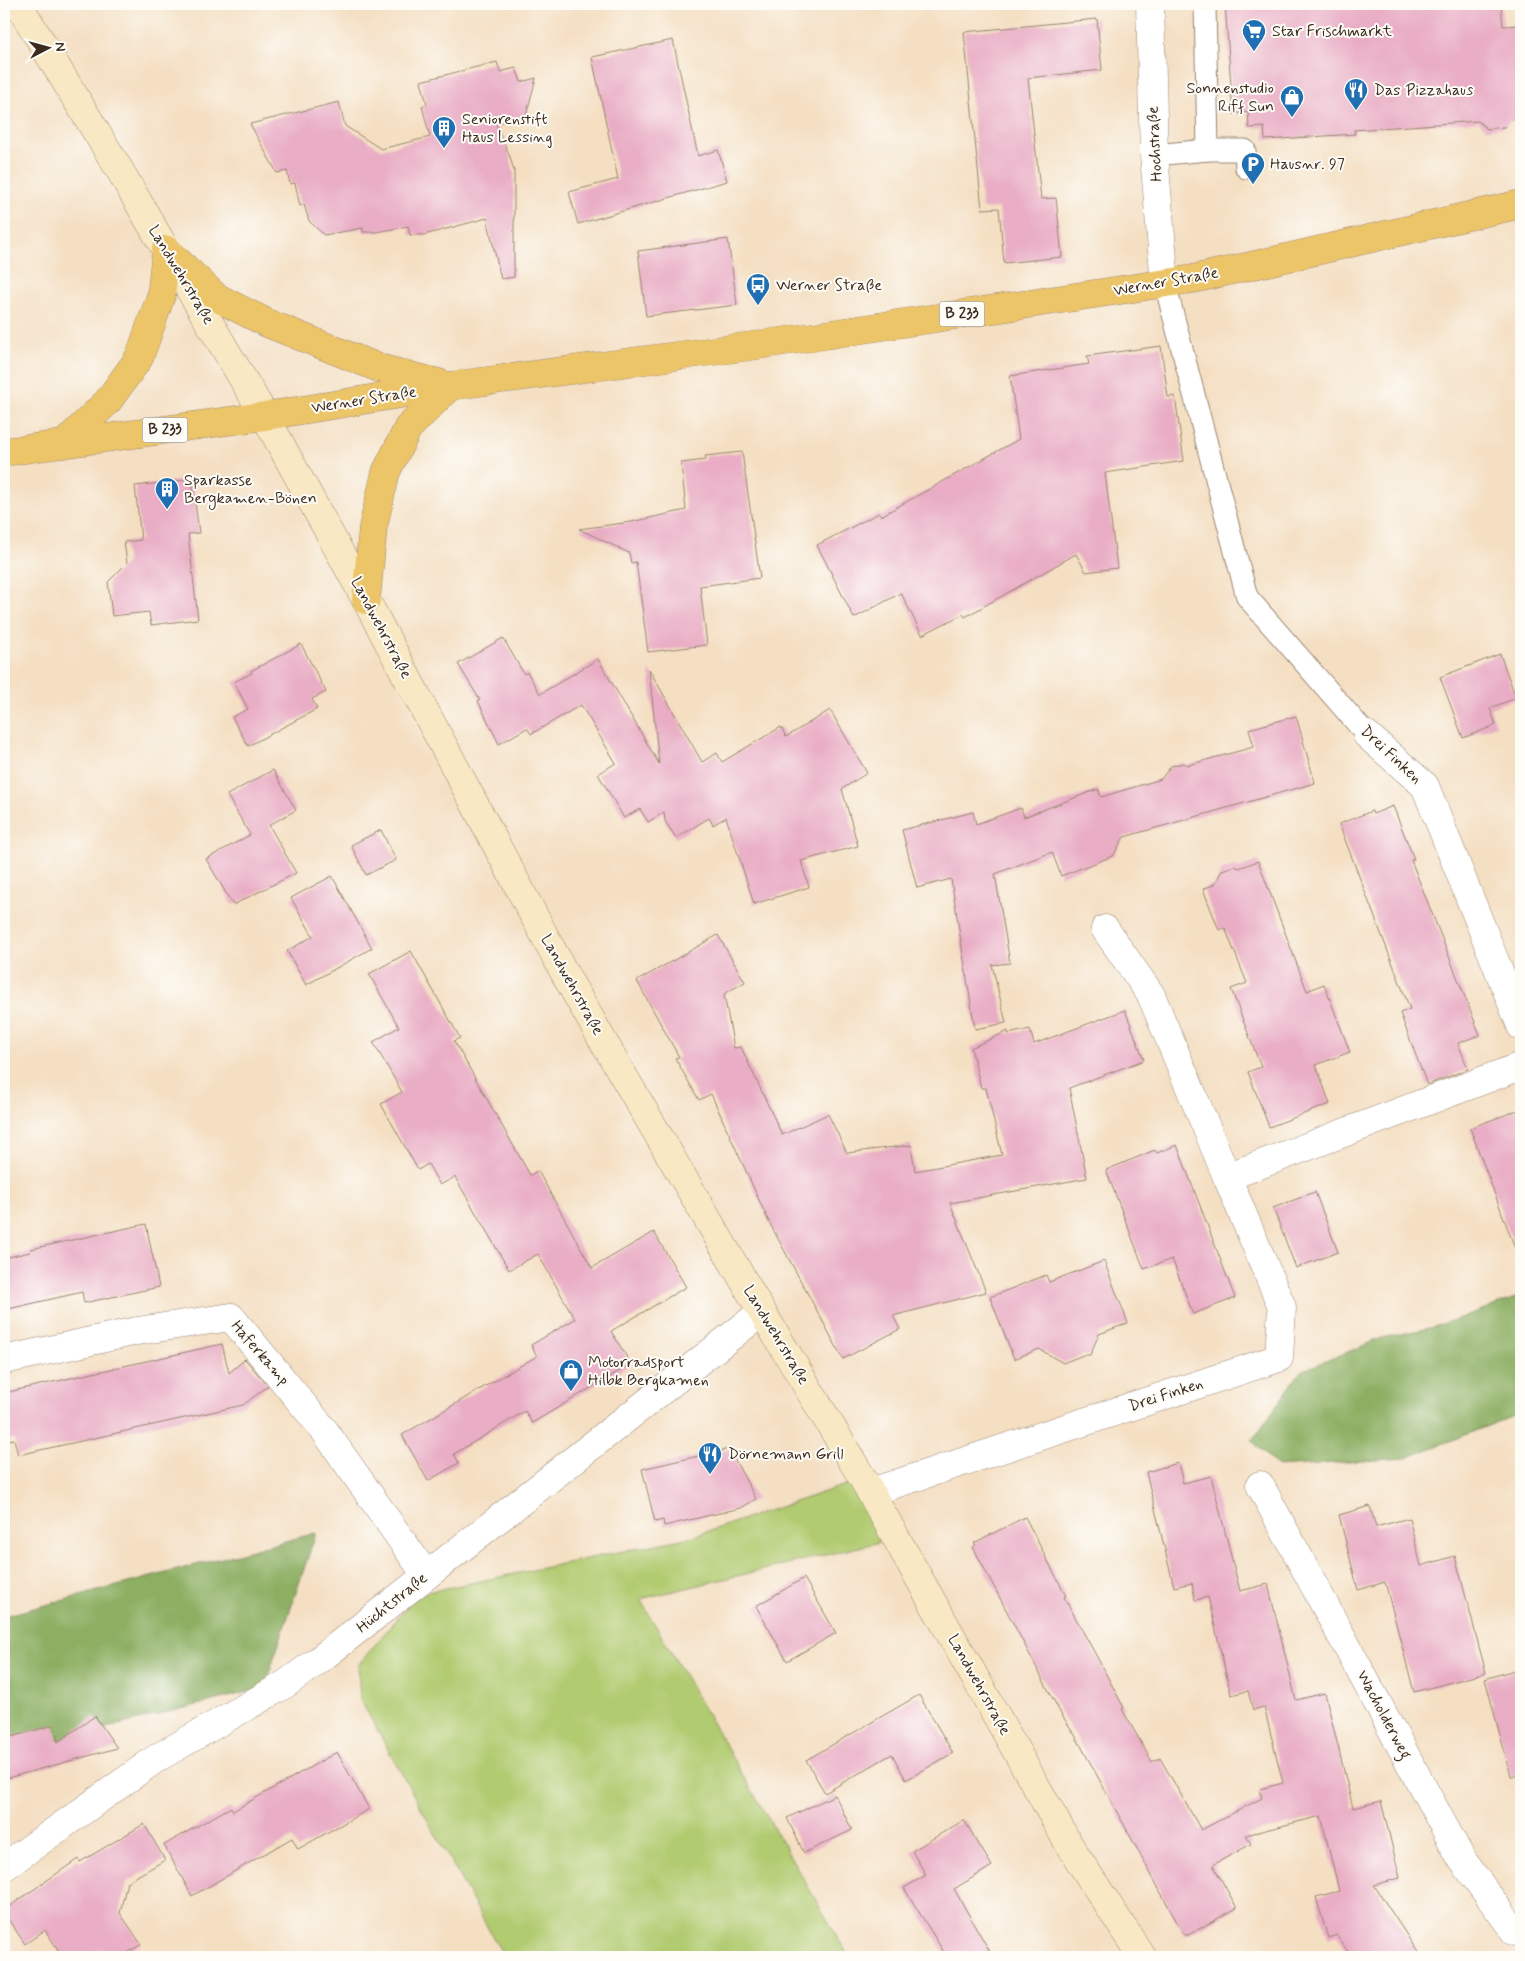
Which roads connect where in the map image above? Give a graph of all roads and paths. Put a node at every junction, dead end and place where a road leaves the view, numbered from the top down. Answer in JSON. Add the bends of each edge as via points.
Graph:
{"nodes":[{"id":1,"x":18,"y":4,"type":"edge"},
{"id":2,"x":1150,"y":4,"type":"edge"},
{"id":3,"x":1205,"y":4,"type":"edge"},
{"id":4,"x":1208,"y":150,"type":"junction"},
{"id":5,"x":1154,"y":155,"type":"junction"},
{"id":6,"x":1246,"y":168,"type":"dead end"},
{"id":7,"x":1521,"y":204,"type":"edge"},
{"id":8,"x":166,"y":250,"type":"junction"},
{"id":9,"x":1165,"y":284,"type":"junction"},
{"id":10,"x":450,"y":386,"type":"junction"},
{"id":11,"x":266,"y":416,"type":"junction"},
{"id":12,"x":64,"y":444,"type":"junction"},
{"id":13,"x":4,"y":452,"type":"edge"},
{"id":14,"x":366,"y":600,"type":"junction"},
{"id":15,"x":1368,"y":734,"type":"joint"},
{"id":16,"x":1105,"y":929,"type":"dead end"},
{"id":17,"x":1521,"y":1026,"type":"edge"},
{"id":18,"x":1521,"y":1066,"type":"edge"},
{"id":19,"x":1227,"y":1177,"type":"junction"},
{"id":20,"x":762,"y":1312,"type":"junction"},
{"id":21,"x":4,"y":1360,"type":"edge"},
{"id":22,"x":1260,"y":1484,"type":"dead end"},
{"id":23,"x":871,"y":1492,"type":"junction"},
{"id":24,"x":426,"y":1575,"type":"junction"},
{"id":25,"x":4,"y":1867,"type":"edge"},
{"id":26,"x":1521,"y":1929,"type":"edge"},
{"id":27,"x":1142,"y":1957,"type":"edge"}],
"edges":[{"from":1,"to":8,"type":"main road","name":"Landwehrstraße"},
{"from":2,"to":5,"type":"street","name":"Hochstraße"},
{"from":3,"to":4,"type":"lane"},
{"from":4,"to":5,"type":"lane"},
{"from":4,"to":6,"type":"lane","via":[[1245,150]]},
{"from":5,"to":9,"type":"street","name":"Hochstraße"},
{"from":7,"to":9,"type":"main road","name":"Werner Straße","number":"B 233"},
{"from":8,"to":10,"type":"main road","via":[[216,297],[267,324],[378,368]]},
{"from":8,"to":11,"type":"main road","name":"Landwehrstraße"},
{"from":8,"to":12,"type":"main road","via":[[161,296],[138,358],[108,401]]},
{"from":9,"to":10,"type":"main road","name":"Werner Straße","number":"B 233"},
{"from":9,"to":15,"type":"lane","name":"Drei Finken","via":[[1247,597]]},
{"from":10,"to":11,"type":"main road","name":"Werner Straße","number":"B 233"},
{"from":10,"to":14,"type":"main road","via":[[408,428],[386,472],[373,526]]},
{"from":11,"to":12,"type":"main road","name":"Werner Straße","number":"B 233"},
{"from":11,"to":14,"type":"main road","name":"Landwehrstraße"},
{"from":12,"to":13,"type":"main road","name":"Werner Straße","number":"B 233"},
{"from":14,"to":20,"type":"main road","name":"Landwehrstraße","via":[[566,976]]},
{"from":15,"to":17,"type":"street","name":"Drei Finken","via":[[1425,786]]},
{"from":16,"to":19,"type":"street","name":"Drei Finken","via":[[1151,995]]},
{"from":18,"to":19,"type":"street"},
{"from":19,"to":23,"type":"street","name":"Drei Finken","via":[[1282,1307],[1279,1358]]},
{"from":20,"to":23,"type":"main road","name":"Landwehrstraße"},
{"from":20,"to":24,"type":"street","name":"Hüchtstraße"},
{"from":21,"to":24,"type":"street","name":"Haferkamp","via":[[137,1331],[231,1317],[324,1430]]},
{"from":22,"to":26,"type":"street","name":"Wacholderweg","via":[[1461,1858],[1515,1932]]},
{"from":23,"to":27,"type":"main road","name":"Landwehrstraße","via":[[1071,1848]]},
{"from":24,"to":25,"type":"street","name":"Hüchtstraße","via":[[284,1685],[157,1758]]}]}
